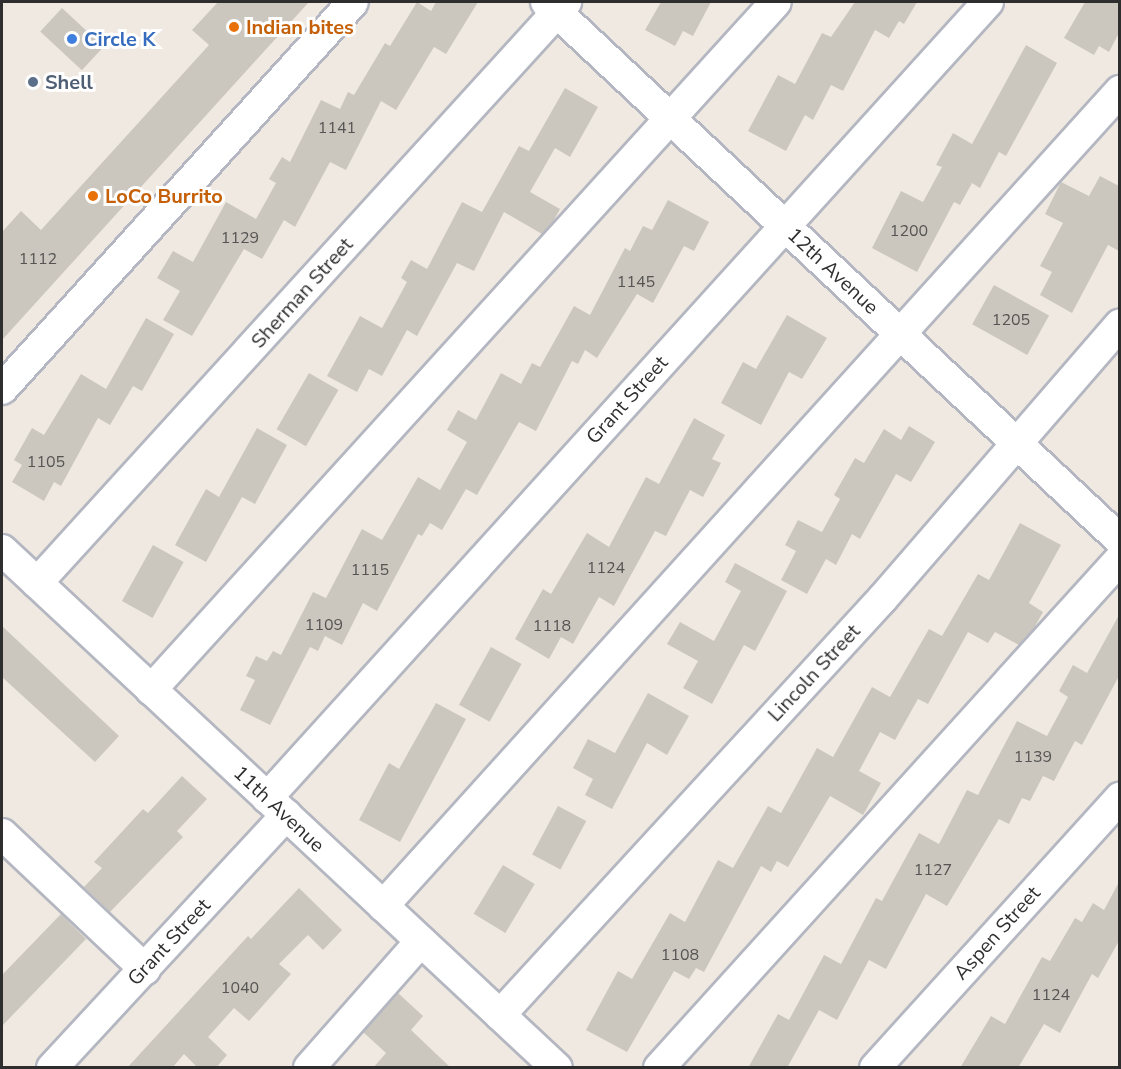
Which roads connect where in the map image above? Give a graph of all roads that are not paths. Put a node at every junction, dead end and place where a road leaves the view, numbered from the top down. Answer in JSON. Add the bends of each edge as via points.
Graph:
{"nodes":[{"id":1,"x":353,"y":2,"type":"edge"},
{"id":2,"x":776,"y":2,"type":"edge"},
{"id":3,"x":988,"y":2,"type":"edge"},
{"id":4,"x":556,"y":5,"type":"edge"},
{"id":5,"x":1119,"y":91,"type":"edge"},
{"id":6,"x":671,"y":119,"type":"junction"},
{"id":7,"x":784,"y":226,"type":"junction"},
{"id":8,"x":1119,"y":324,"type":"edge"},
{"id":9,"x":901,"y":335,"type":"junction"},
{"id":10,"x":2,"y":389,"type":"edge"},
{"id":11,"x":1015,"y":442,"type":"junction"},
{"id":12,"x":1119,"y":540,"type":"edge"},
{"id":13,"x":2,"y":550,"type":"edge"},
{"id":14,"x":1119,"y":559,"type":"edge"},
{"id":15,"x":37,"y":584,"type":"junction"},
{"id":16,"x":151,"y":690,"type":"junction"},
{"id":17,"x":1119,"y":798,"type":"edge"},
{"id":18,"x":276,"y":807,"type":"junction"},
{"id":19,"x":2,"y":834,"type":"edge"},
{"id":20,"x":383,"y":906,"type":"junction"},
{"id":21,"x":422,"y":941,"type":"junction"},
{"id":22,"x":145,"y":969,"type":"junction"},
{"id":23,"x":500,"y":1015,"type":"junction"},
{"id":24,"x":52,"y":1068,"type":"edge"},
{"id":25,"x":309,"y":1068,"type":"edge"},
{"id":26,"x":557,"y":1068,"type":"edge"},
{"id":27,"x":659,"y":1068,"type":"edge"},
{"id":28,"x":875,"y":1068,"type":"edge"}],
"edges":[{"from":1,"to":10,"type":"street"},
{"from":2,"to":6,"type":"street"},
{"from":3,"to":7,"type":"street","name":"Grant Street"},
{"from":4,"to":6,"type":"street","name":"12th Avenue"},
{"from":4,"to":15,"type":"street","name":"Sherman Street"},
{"from":5,"to":9,"type":"street"},
{"from":6,"to":7,"type":"street","name":"12th Avenue"},
{"from":6,"to":16,"type":"street"},
{"from":7,"to":9,"type":"street","name":"12th Avenue"},
{"from":7,"to":18,"type":"street","name":"Grant Street"},
{"from":8,"to":11,"type":"street","name":"Lincoln Street"},
{"from":9,"to":11,"type":"street","name":"12th Avenue"},
{"from":9,"to":20,"type":"street"},
{"from":11,"to":12,"type":"street","name":"12th Avenue"},
{"from":11,"to":23,"type":"street","name":"Lincoln Street","via":[[883,598]]},
{"from":13,"to":15,"type":"street","name":"11th Avenue"},
{"from":14,"to":27,"type":"street"},
{"from":15,"to":16,"type":"street","name":"11th Avenue"},
{"from":16,"to":18,"type":"street","name":"11th Avenue"},
{"from":17,"to":28,"type":"street","name":"Aspen Street"},
{"from":18,"to":20,"type":"street","name":"11th Avenue"},
{"from":18,"to":22,"type":"street","name":"Grant Street"},
{"from":19,"to":22,"type":"street"},
{"from":20,"to":21,"type":"street","name":"11th Avenue"},
{"from":21,"to":23,"type":"street","name":"11th Avenue"},
{"from":21,"to":25,"type":"street"},
{"from":22,"to":24,"type":"street","name":"Grant Street"},
{"from":23,"to":26,"type":"street","name":"11th Avenue"}]}
